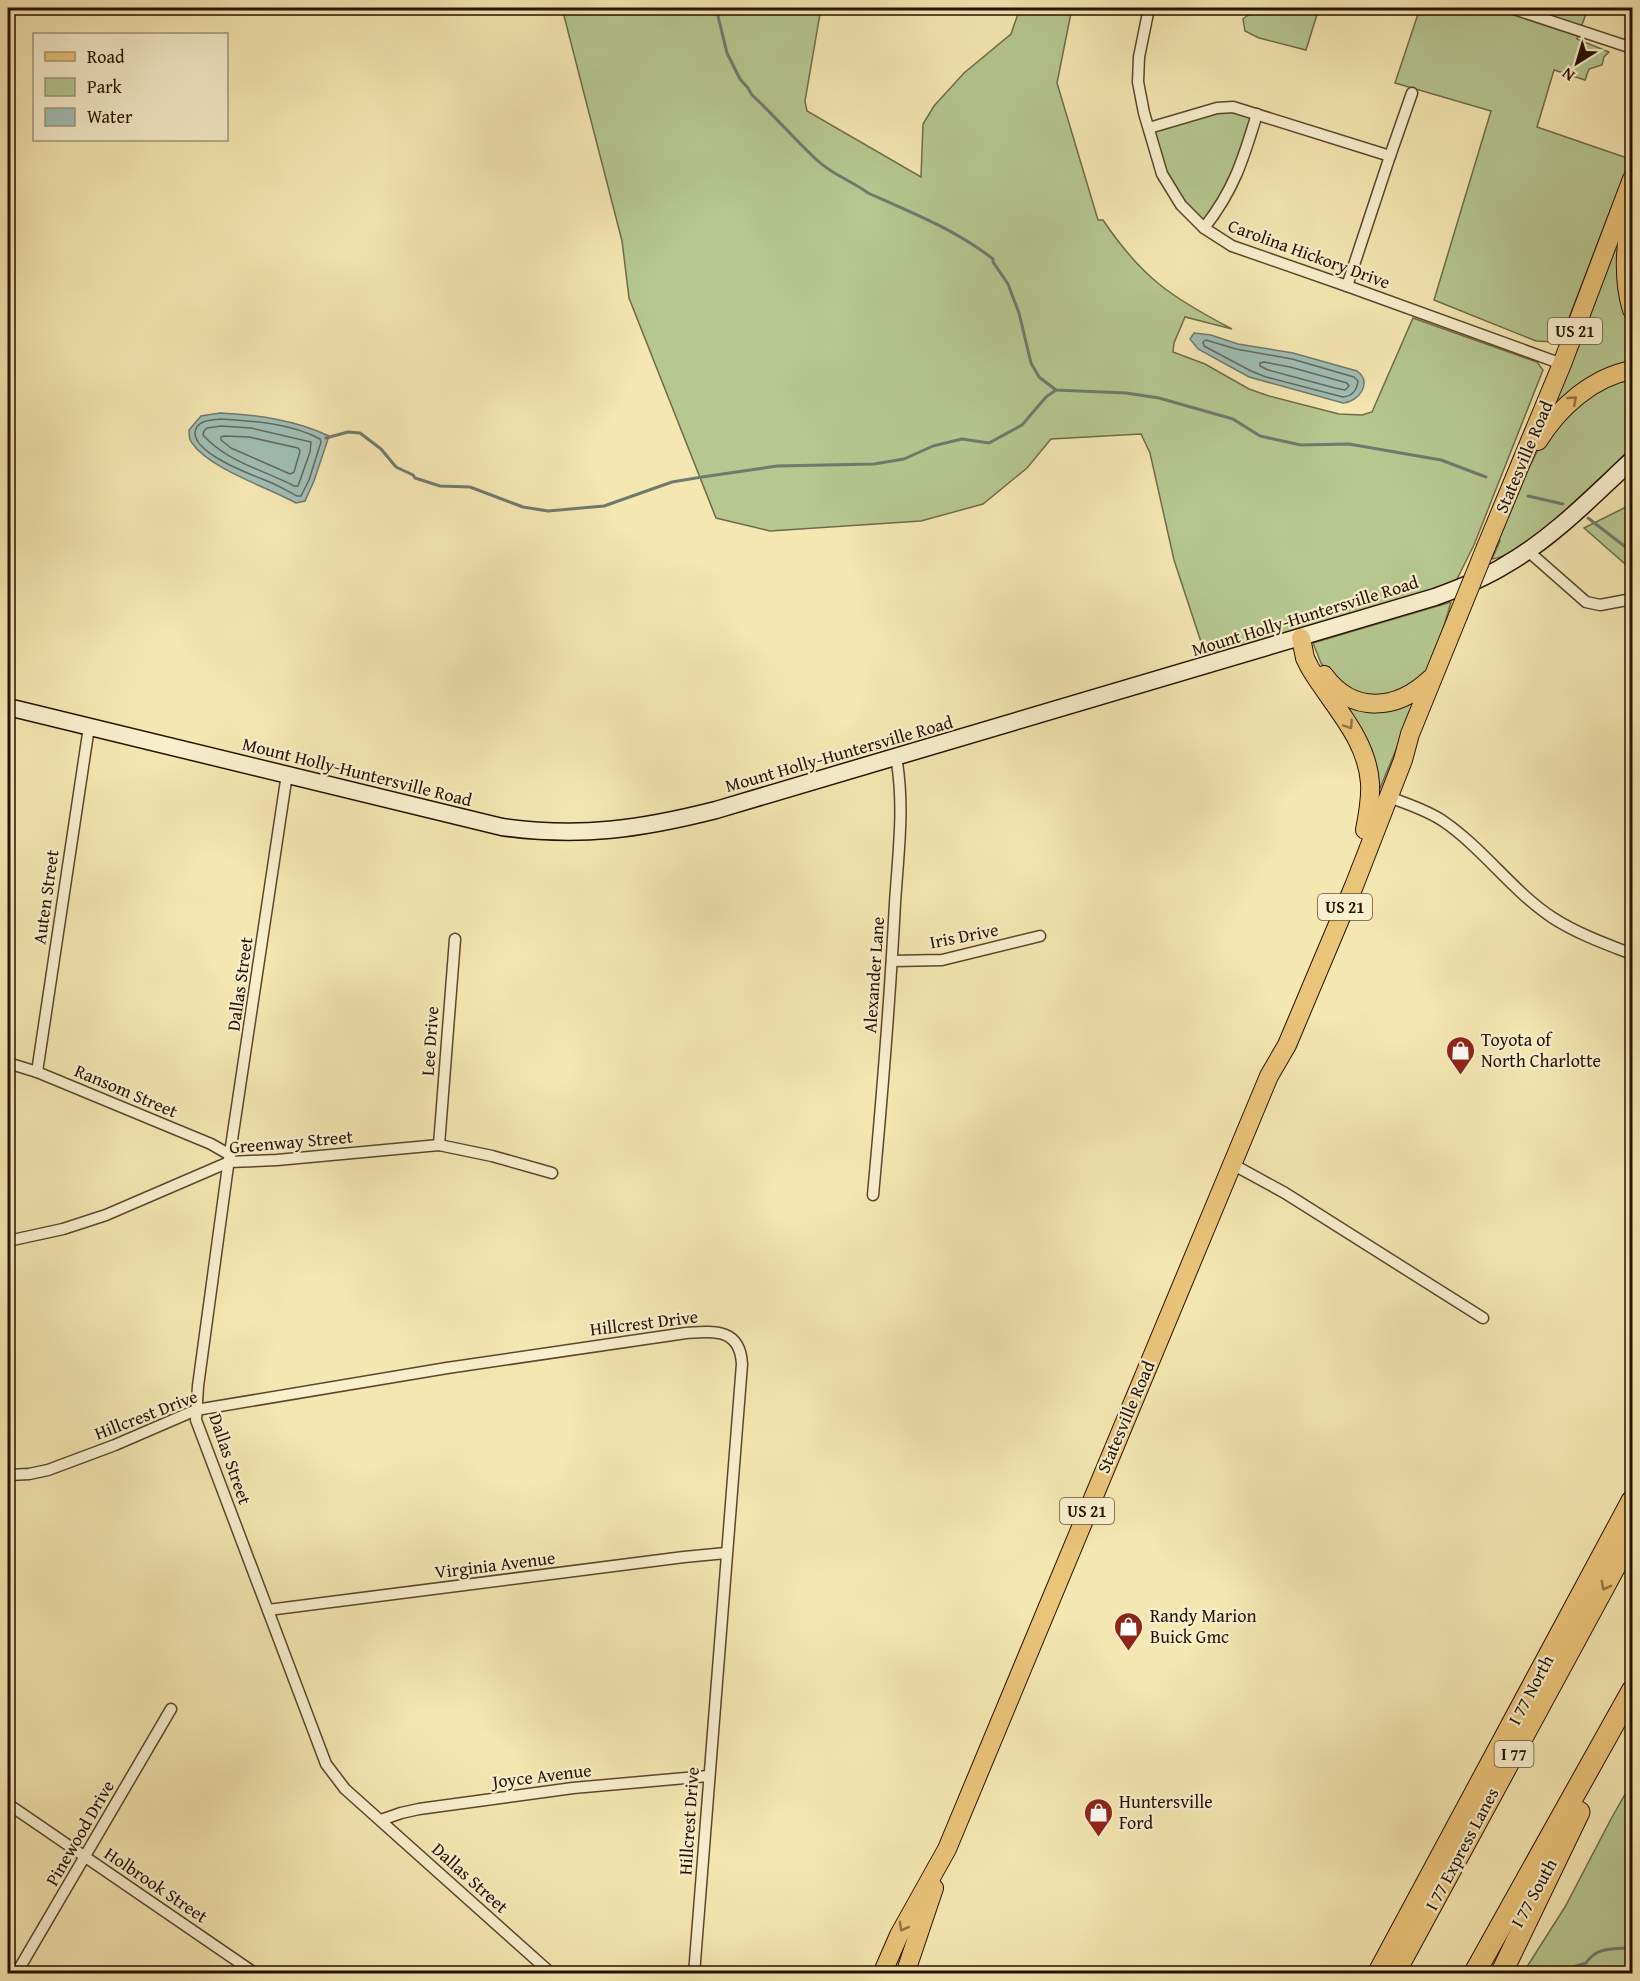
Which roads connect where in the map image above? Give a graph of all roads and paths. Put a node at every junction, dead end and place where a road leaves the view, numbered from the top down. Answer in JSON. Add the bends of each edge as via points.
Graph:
{"nodes":[{"id":1,"x":1149,"y":8,"type":"edge"},
{"id":2,"x":1511,"y":8,"type":"edge"},
{"id":3,"x":1632,"y":48,"type":"edge"},
{"id":4,"x":1412,"y":93,"type":"dead end"},
{"id":5,"x":1257,"y":114,"type":"junction"},
{"id":6,"x":1149,"y":128,"type":"junction"},
{"id":7,"x":1390,"y":156,"type":"junction"},
{"id":8,"x":1632,"y":179,"type":"edge"},
{"id":9,"x":1632,"y":197,"type":"edge"},
{"id":10,"x":1204,"y":228,"type":"junction"},
{"id":11,"x":1347,"y":286,"type":"junction"},
{"id":12,"x":1632,"y":310,"type":"edge"},
{"id":13,"x":1562,"y":364,"type":"junction"},
{"id":14,"x":1632,"y":370,"type":"edge"},
{"id":15,"x":1632,"y":460,"type":"edge"},
{"id":16,"x":1514,"y":481,"type":"junction"},
{"id":17,"x":1528,"y":551,"type":"junction"},
{"id":18,"x":1632,"y":599,"type":"edge"},
{"id":19,"x":1301,"y":638,"type":"junction"},
{"id":20,"x":1433,"y":676,"type":"junction"},
{"id":21,"x":8,"y":707,"type":"edge"},
{"id":22,"x":89,"y":727,"type":"junction"},
{"id":23,"x":1410,"y":734,"type":"junction"},
{"id":24,"x":897,"y":757,"type":"junction"},
{"id":25,"x":287,"y":774,"type":"junction"},
{"id":26,"x":1389,"y":797,"type":"junction"},
{"id":27,"x":1365,"y":830,"type":"junction"},
{"id":28,"x":1040,"y":936,"type":"dead end"},
{"id":29,"x":455,"y":939,"type":"dead end"},
{"id":30,"x":1632,"y":954,"type":"edge"},
{"id":31,"x":892,"y":961,"type":"junction"},
{"id":32,"x":8,"y":1064,"type":"edge"},
{"id":33,"x":37,"y":1072,"type":"junction"},
{"id":34,"x":1269,"y":1076,"type":"junction"},
{"id":35,"x":440,"y":1145,"type":"junction"},
{"id":36,"x":230,"y":1158,"type":"junction"},
{"id":37,"x":1232,"y":1164,"type":"junction"},
{"id":38,"x":552,"y":1173,"type":"dead end"},
{"id":39,"x":873,"y":1195,"type":"dead end"},
{"id":40,"x":8,"y":1240,"type":"edge"},
{"id":41,"x":1483,"y":1318,"type":"dead end"},
{"id":42,"x":196,"y":1410,"type":"junction"},
{"id":43,"x":8,"y":1475,"type":"edge"},
{"id":44,"x":1632,"y":1501,"type":"edge"},
{"id":45,"x":1632,"y":1535,"type":"edge"},
{"id":46,"x":726,"y":1553,"type":"junction"},
{"id":47,"x":268,"y":1610,"type":"junction"},
{"id":48,"x":1632,"y":1691,"type":"edge"},
{"id":49,"x":171,"y":1709,"type":"dead end"},
{"id":50,"x":1632,"y":1718,"type":"edge"},
{"id":51,"x":708,"y":1776,"type":"junction"},
{"id":52,"x":8,"y":1803,"type":"edge"},
{"id":53,"x":1580,"y":1812,"type":"junction"},
{"id":54,"x":381,"y":1820,"type":"junction"},
{"id":55,"x":85,"y":1857,"type":"junction"},
{"id":56,"x":943,"y":1858,"type":"junction"},
{"id":57,"x":1432,"y":1872,"type":"junction"},
{"id":58,"x":252,"y":1972,"type":"edge"},
{"id":59,"x":16,"y":1974,"type":"edge"},
{"id":60,"x":552,"y":1974,"type":"edge"},
{"id":61,"x":694,"y":1974,"type":"edge"},
{"id":62,"x":882,"y":1974,"type":"edge"},
{"id":63,"x":904,"y":1974,"type":"edge"},
{"id":64,"x":1366,"y":1974,"type":"edge"},
{"id":65,"x":1378,"y":1974,"type":"edge"},
{"id":66,"x":1395,"y":1974,"type":"edge"},
{"id":67,"x":1474,"y":1974,"type":"edge"},
{"id":68,"x":1489,"y":1974,"type":"edge"},
{"id":69,"x":1501,"y":1974,"type":"edge"}],
"edges":[{"from":1,"to":6,"type":"street","name":"Carolina Hickory Drive","via":[[1138,82]]},
{"from":2,"to":3,"type":"street"},
{"from":4,"to":7,"type":"street"},
{"from":5,"to":6,"type":"street","via":[[1233,107],[1217,108]]},
{"from":5,"to":7,"type":"street"},
{"from":5,"to":10,"type":"street","via":[[1237,176]]},
{"from":6,"to":10,"type":"street","name":"Carolina Hickory Drive","via":[[1162,174],[1181,204]]},
{"from":7,"to":11,"type":"street"},
{"from":8,"to":13,"type":"main road","name":"Statesville Road","number":"US 21"},
{"from":9,"to":12,"type":"main road","via":[[1625,258]]},
{"from":10,"to":11,"type":"street","name":"Carolina Hickory Drive","via":[[1232,246]]},
{"from":11,"to":13,"type":"street","name":"Carolina Hickory Drive"},
{"from":13,"to":16,"type":"main road","name":"Statesville Road","number":"US 21"},
{"from":16,"to":14,"type":"main road","one_way":true,"via":[[1561,410],[1598,382]]},
{"from":15,"to":17,"type":"main road","name":"Mount Holly-Huntersville Road"},
{"from":16,"to":20,"type":"main road","name":"Statesville Road","number":"US 21","bridge":true},
{"from":17,"to":18,"type":"street","via":[[1586,602],[1600,605]]},
{"from":17,"to":19,"type":"main road","name":"Mount Holly-Huntersville Road","via":[[1454,590]]},
{"from":19,"to":20,"type":"main road","via":[[1328,680],[1355,699],[1372,703],[1399,700]]},
{"from":19,"to":24,"type":"main road","name":"Mount Holly-Huntersville Road"},
{"from":19,"to":27,"type":"main road","one_way":true,"via":[[1310,668],[1356,737],[1365,759],[1370,783]]},
{"from":20,"to":23,"type":"main road","name":"Statesville Road","number":"US 21"},
{"from":21,"to":22,"type":"main road","name":"Mount Holly-Huntersville Road"},
{"from":22,"to":25,"type":"main road","name":"Mount Holly-Huntersville Road"},
{"from":22,"to":33,"type":"street","name":"Auten Street"},
{"from":23,"to":26,"type":"main road","name":"Statesville Road","number":"US 21"},
{"from":23,"to":27,"type":"main road","name":"Statesville Road","number":"US 21","via":[[1396,756]]},
{"from":24,"to":25,"type":"main road","name":"Mount Holly-Huntersville Road","via":[[679,820],[584,833],[502,827]]},
{"from":24,"to":31,"type":"street","name":"Alexander Lane","via":[[901,789]]},
{"from":25,"to":36,"type":"street","name":"Dallas Street"},
{"from":26,"to":30,"type":"street","via":[[1441,819],[1464,836],[1552,918]]},
{"from":26,"to":34,"type":"main road","name":"Statesville Road","number":"US 21","via":[[1287,1045]]},
{"from":27,"to":34,"type":"main road","name":"Statesville Road","number":"US 21","via":[[1278,1041]]},
{"from":28,"to":31,"type":"street","name":"Iris Drive","via":[[942,960]]},
{"from":29,"to":35,"type":"street","name":"Lee Drive"},
{"from":31,"to":39,"type":"street","name":"Alexander Lane"},
{"from":32,"to":33,"type":"street","name":"Ransom Street"},
{"from":33,"to":36,"type":"street","name":"Ransom Street","via":[[210,1144]]},
{"from":34,"to":37,"type":"main road","name":"Statesville Road","number":"US 21"},
{"from":35,"to":36,"type":"street","name":"Greenway Street","via":[[277,1160]]},
{"from":35,"to":38,"type":"street","name":"Greenway Street"},
{"from":36,"to":40,"type":"street","name":"Greenway Street","via":[[106,1215]]},
{"from":36,"to":42,"type":"street","name":"Dallas Street"},
{"from":37,"to":41,"type":"street"},
{"from":37,"to":56,"type":"main road","name":"Statesville Road","number":"US 21"},
{"from":42,"to":43,"type":"street","name":"Hillcrest Drive","via":[[48,1470]]},
{"from":42,"to":46,"type":"street","name":"Hillcrest Drive","via":[[561,1351],[714,1331],[724,1334],[742,1354]]},
{"from":42,"to":47,"type":"street","name":"Dallas Street","via":[[202,1438]]},
{"from":44,"to":57,"type":"highway","name":"I 77 North","number":"I 77"},
{"from":45,"to":66,"type":"highway","name":"I 77 Express Lanes","number":"I 77","one_way":true},
{"from":46,"to":47,"type":"street","name":"Virginia Avenue"},
{"from":46,"to":51,"type":"street","name":"Hillcrest Drive"},
{"from":47,"to":54,"type":"street","name":"Dallas Street","via":[[326,1764],[345,1789]]},
{"from":48,"to":67,"type":"highway"},
{"from":49,"to":55,"type":"street","name":"Pinewood Drive"},
{"from":50,"to":53,"type":"highway"},
{"from":51,"to":54,"type":"street","name":"Joyce Avenue","via":[[573,1788],[431,1807]]},
{"from":51,"to":61,"type":"street","name":"Hillcrest Drive"},
{"from":52,"to":55,"type":"street","name":"Holbrook Street"},
{"from":53,"to":68,"type":"highway","name":"I 77 South"},
{"from":53,"to":69,"type":"highway"},
{"from":54,"to":60,"type":"street","name":"Dallas Street"},
{"from":55,"to":58,"type":"street","name":"Holbrook Street"},
{"from":55,"to":59,"type":"street","name":"Pinewood Drive"},
{"from":56,"to":62,"type":"main road","name":"Statesville Road","number":"US 21","one_way":true,"via":[[899,1935]]},
{"from":56,"to":63,"type":"main road","name":"Statesville Road","number":"US 21"},
{"from":57,"to":64,"type":"highway","via":[[1409,1899]]},
{"from":57,"to":65,"type":"highway","name":"I 77 North","number":"I 77"}]}
